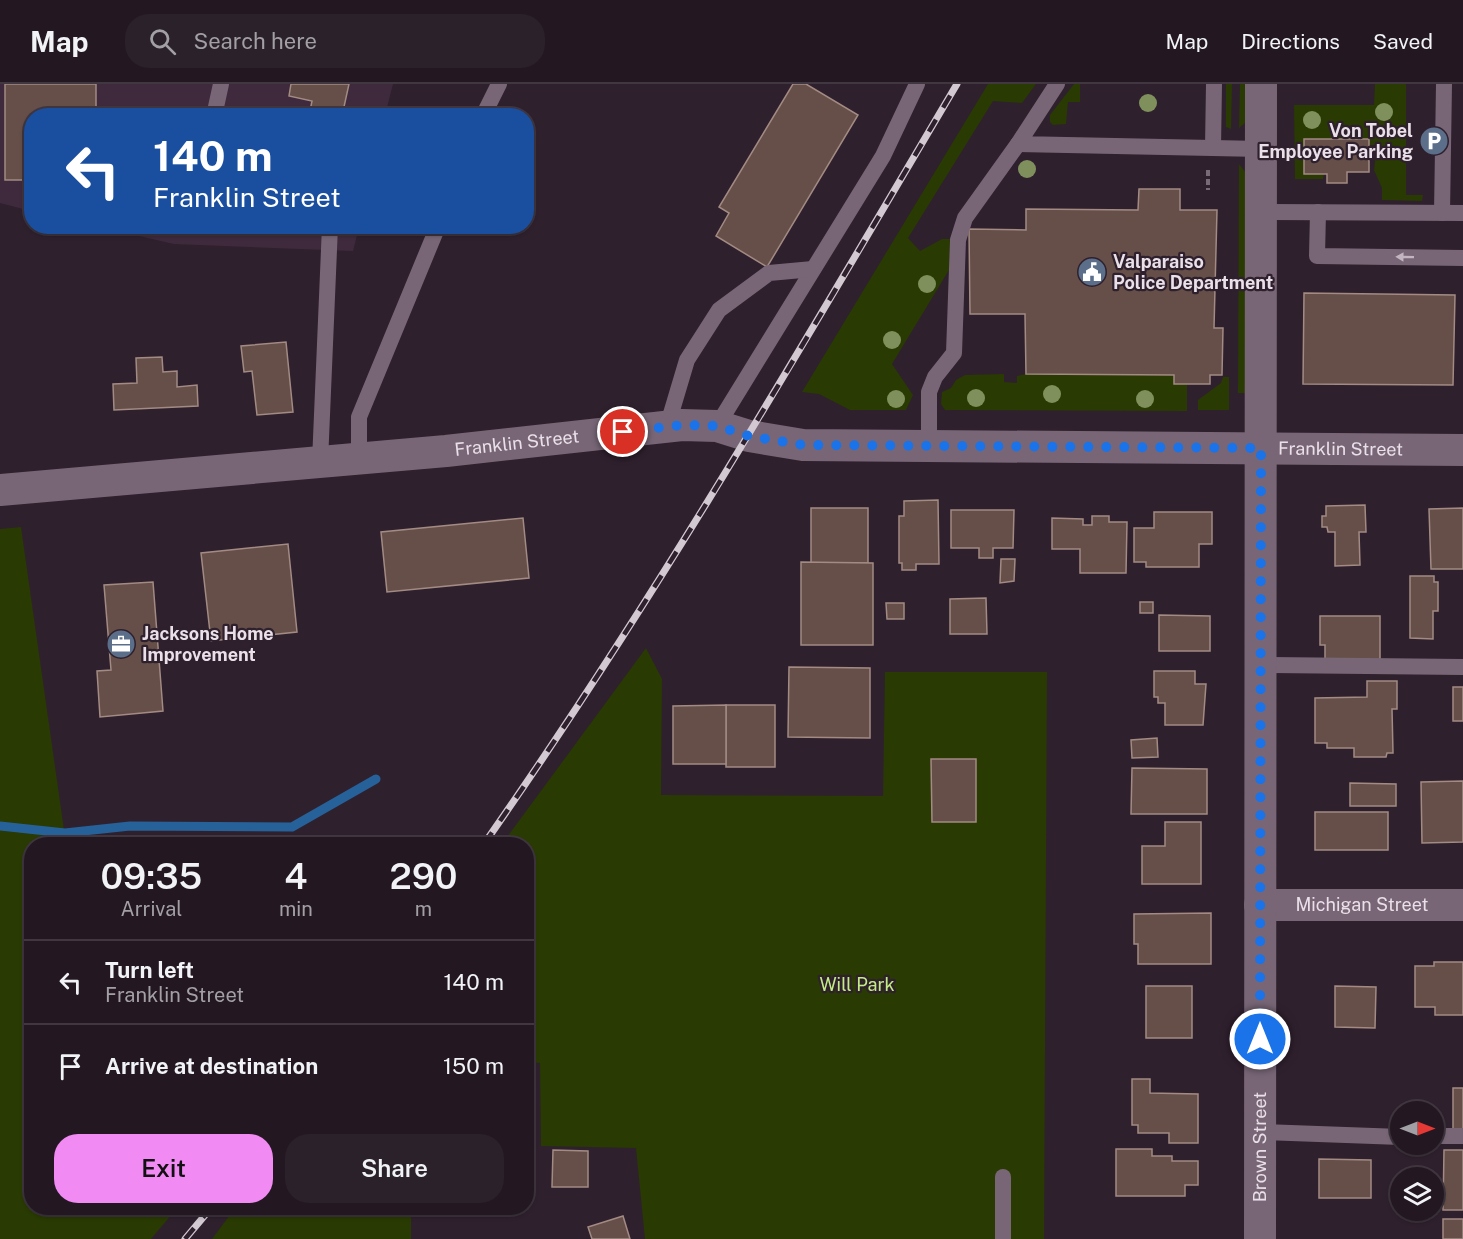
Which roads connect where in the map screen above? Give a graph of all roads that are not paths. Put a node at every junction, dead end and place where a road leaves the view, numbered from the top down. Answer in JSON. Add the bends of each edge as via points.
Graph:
{"nodes":[{"id":1,"x":221,"y":84,"type":"edge"},
{"id":2,"x":499,"y":84,"type":"edge"},
{"id":3,"x":916,"y":84,"type":"edge"},
{"id":4,"x":1057,"y":84,"type":"edge"},
{"id":5,"x":1214,"y":84,"type":"edge"},
{"id":6,"x":1261,"y":84,"type":"edge"},
{"id":7,"x":1444,"y":84,"type":"edge"},
{"id":8,"x":216,"y":108,"type":"edge"},
{"id":9,"x":487,"y":108,"type":"edge"},
{"id":10,"x":1018,"y":144,"type":"junction"},
{"id":11,"x":1261,"y":148,"type":"junction"},
{"id":12,"x":1211,"y":155,"type":"junction"},
{"id":13,"x":1261,"y":212,"type":"junction"},
{"id":14,"x":1318,"y":212,"type":"junction"},
{"id":15,"x":1442,"y":213,"type":"junction"},
{"id":16,"x":1463,"y":213,"type":"edge"},
{"id":17,"x":330,"y":234,"type":"edge"},
{"id":18,"x":435,"y":234,"type":"edge"},
{"id":19,"x":1463,"y":258,"type":"edge"},
{"id":20,"x":813,"y":269,"type":"junction"},
{"id":21,"x":717,"y":426,"type":"junction"},
{"id":22,"x":667,"y":427,"type":"junction"},
{"id":23,"x":929,"y":446,"type":"junction"},
{"id":24,"x":1261,"y":448,"type":"junction"},
{"id":25,"x":1463,"y":450,"type":"edge"},
{"id":26,"x":359,"y":459,"type":"junction"},
{"id":27,"x":320,"y":462,"type":"junction"},
{"id":28,"x":0,"y":490,"type":"edge"},
{"id":29,"x":1260,"y":665,"type":"junction"},
{"id":30,"x":1463,"y":667,"type":"edge"},
{"id":31,"x":1260,"y":905,"type":"junction"},
{"id":32,"x":1463,"y":905,"type":"edge"},
{"id":33,"x":1260,"y":1132,"type":"junction"},
{"id":34,"x":1463,"y":1136,"type":"edge"},
{"id":35,"x":1390,"y":1137,"type":"edge"},
{"id":36,"x":1444,"y":1137,"type":"edge"},
{"id":37,"x":1003,"y":1177,"type":"dead end"},
{"id":38,"x":1003,"y":1239,"type":"edge"},
{"id":39,"x":1260,"y":1239,"type":"edge"}],
"edges":[{"from":1,"to":8,"type":"lane"},
{"from":2,"to":9,"type":"lane"},
{"from":3,"to":20,"type":"lane","via":[[883,156]]},
{"from":4,"to":10,"type":"lane"},
{"from":5,"to":12,"type":"lane"},
{"from":6,"to":11,"type":"street","name":"Brown Street"},
{"from":7,"to":15,"type":"lane"},
{"from":10,"to":12,"type":"lane"},
{"from":10,"to":23,"type":"lane","via":[[965,218],[958,240],[954,353],[935,377],[929,392]]},
{"from":11,"to":12,"type":"lane"},
{"from":11,"to":13,"type":"street","name":"Brown Street"},
{"from":13,"to":14,"type":"lane"},
{"from":13,"to":24,"type":"street","name":"Brown Street"},
{"from":14,"to":15,"type":"lane"},
{"from":19,"to":14,"type":"lane","one_way":true,"via":[[1317,255]]},
{"from":15,"to":16,"type":"lane"},
{"from":17,"to":27,"type":"lane"},
{"from":18,"to":26,"type":"lane","via":[[359,417]]},
{"from":20,"to":21,"type":"lane"},
{"from":20,"to":22,"type":"lane","via":[[769,273],[719,310],[687,360]]},
{"from":21,"to":22,"type":"street","name":"Franklin Street"},
{"from":21,"to":23,"type":"street","name":"Franklin Street","via":[[803,445]]},
{"from":22,"to":26,"type":"street","name":"Franklin Street"},
{"from":23,"to":24,"type":"street","name":"Franklin Street"},
{"from":24,"to":25,"type":"street","name":"Franklin Street"},
{"from":24,"to":29,"type":"street","name":"Brown Street"},
{"from":26,"to":27,"type":"street","name":"Franklin Street"},
{"from":27,"to":28,"type":"street","name":"Franklin Street"},
{"from":29,"to":30,"type":"lane"},
{"from":29,"to":31,"type":"street","name":"Brown Street"},
{"from":31,"to":32,"type":"street","name":"Michigan Street"},
{"from":31,"to":33,"type":"street","name":"Brown Street"},
{"from":33,"to":35,"type":"lane"},
{"from":33,"to":39,"type":"street","name":"Brown Street"},
{"from":34,"to":36,"type":"lane"},
{"from":37,"to":38,"type":"lane"}]}
